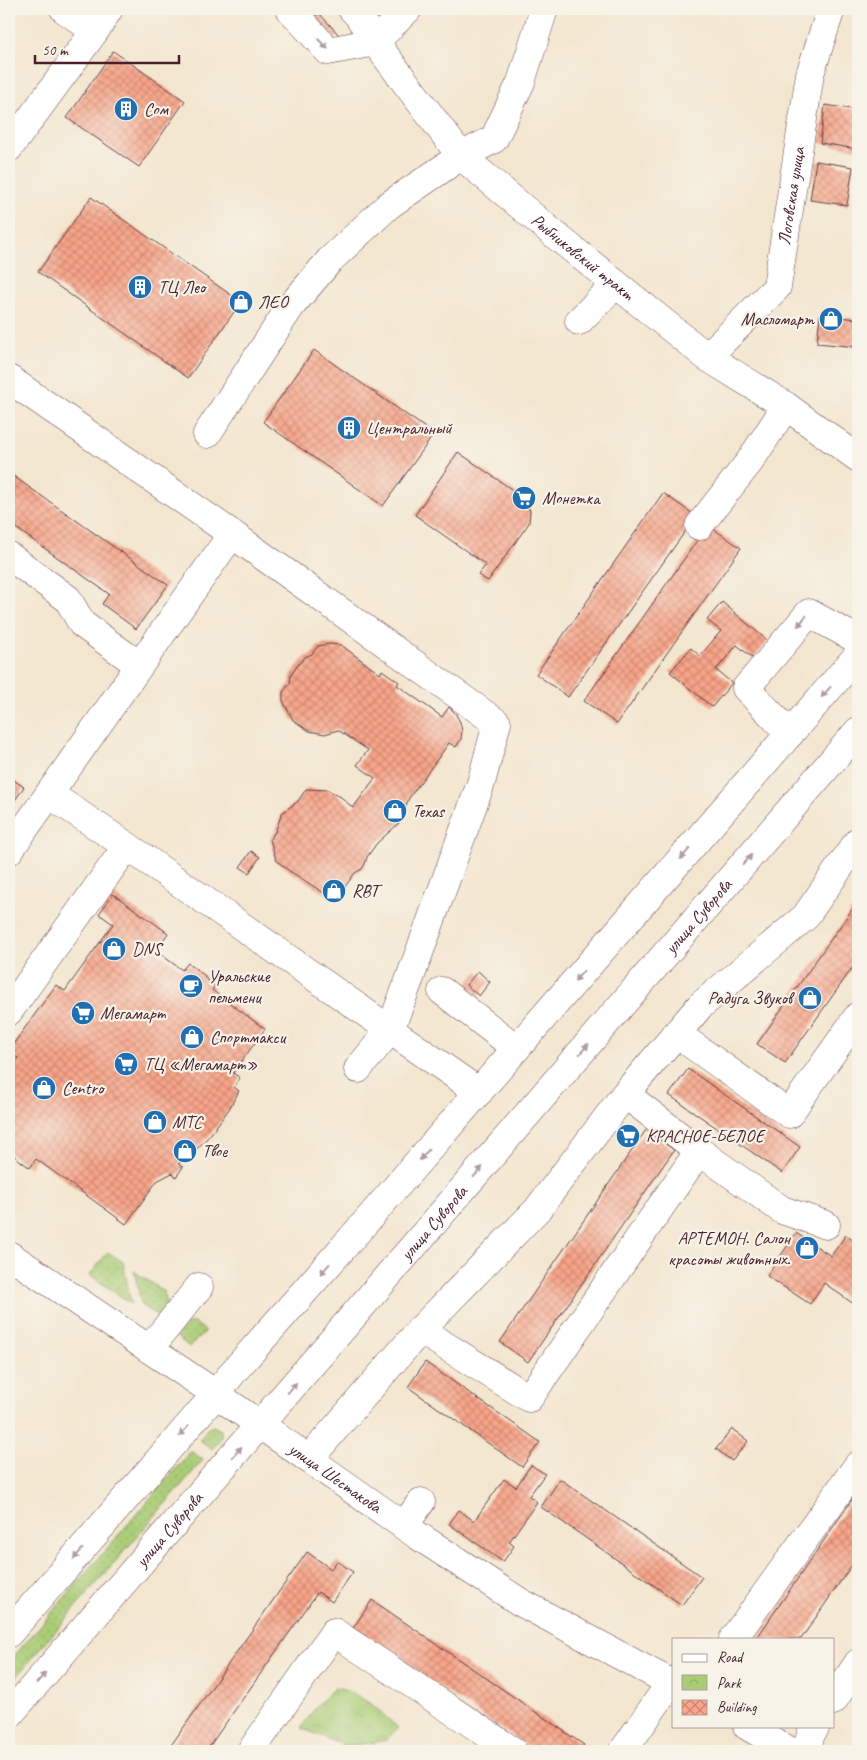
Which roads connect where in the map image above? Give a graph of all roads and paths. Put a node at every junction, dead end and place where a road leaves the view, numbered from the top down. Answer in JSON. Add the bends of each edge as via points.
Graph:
{"nodes":[{"id":1,"x":64,"y":9,"type":"edge"},
{"id":2,"x":290,"y":9,"type":"edge"},
{"id":3,"x":352,"y":9,"type":"edge"},
{"id":4,"x":408,"y":9,"type":"edge"},
{"id":5,"x":544,"y":9,"type":"edge"},
{"id":6,"x":831,"y":9,"type":"edge"},
{"id":7,"x":102,"y":20,"type":"edge"},
{"id":8,"x":375,"y":42,"type":"junction"},
{"id":9,"x":9,"y":148,"type":"edge"},
{"id":10,"x":461,"y":156,"type":"junction"},
{"id":11,"x":616,"y":284,"type":"junction"},
{"id":12,"x":580,"y":321,"type":"dead end"},
{"id":13,"x":707,"y":356,"type":"junction"},
{"id":14,"x":9,"y":378,"type":"edge"},
{"id":15,"x":786,"y":406,"type":"junction"},
{"id":16,"x":207,"y":434,"type":"dead end"},
{"id":17,"x":858,"y":458,"type":"edge"},
{"id":18,"x":699,"y":526,"type":"dead end"},
{"id":19,"x":232,"y":534,"type":"junction"},
{"id":20,"x":9,"y":556,"type":"edge"},
{"id":21,"x":858,"y":640,"type":"edge"},
{"id":22,"x":858,"y":655,"type":"edge"},
{"id":23,"x":139,"y":666,"type":"junction"},
{"id":24,"x":858,"y":731,"type":"edge"},
{"id":25,"x":790,"y":734,"type":"junction"},
{"id":26,"x":48,"y":794,"type":"junction"},
{"id":27,"x":858,"y":841,"type":"edge"},
{"id":28,"x":127,"y":846,"type":"junction"},
{"id":29,"x":9,"y":851,"type":"edge"},
{"id":30,"x":442,"y":992,"type":"dead end"},
{"id":31,"x":9,"y":1011,"type":"edge"},
{"id":32,"x":858,"y":1016,"type":"edge"},
{"id":33,"x":390,"y":1030,"type":"junction"},
{"id":34,"x":676,"y":1034,"type":"junction"},
{"id":35,"x":516,"y":1048,"type":"junction"},
{"id":36,"x":358,"y":1069,"type":"dead end"},
{"id":37,"x":479,"y":1092,"type":"junction"},
{"id":38,"x":625,"y":1094,"type":"junction"},
{"id":39,"x":699,"y":1151,"type":"junction"},
{"id":40,"x":826,"y":1225,"type":"dead end"},
{"id":41,"x":9,"y":1255,"type":"edge"},
{"id":42,"x":199,"y":1287,"type":"dead end"},
{"id":43,"x":420,"y":1330,"type":"junction"},
{"id":44,"x":149,"y":1348,"type":"junction"},
{"id":45,"x":216,"y":1394,"type":"junction"},
{"id":46,"x":260,"y":1425,"type":"junction"},
{"id":47,"x":309,"y":1460,"type":"junction"},
{"id":48,"x":858,"y":1465,"type":"edge"},
{"id":49,"x":421,"y":1502,"type":"dead end"},
{"id":50,"x":404,"y":1526,"type":"junction"},
{"id":51,"x":9,"y":1634,"type":"edge"},
{"id":52,"x":734,"y":1638,"type":"edge"},
{"id":53,"x":858,"y":1663,"type":"edge"},
{"id":54,"x":672,"y":1683,"type":"edge"},
{"id":55,"x":834,"y":1699,"type":"edge"},
{"id":56,"x":9,"y":1715,"type":"edge"},
{"id":57,"x":750,"y":1728,"type":"edge"},
{"id":58,"x":815,"y":1728,"type":"edge"},
{"id":59,"x":251,"y":1751,"type":"edge"},
{"id":60,"x":513,"y":1751,"type":"edge"},
{"id":61,"x":624,"y":1751,"type":"edge"},
{"id":62,"x":790,"y":1751,"type":"edge"},
{"id":63,"x":806,"y":1751,"type":"edge"}],
"edges":[{"from":1,"to":7,"type":"main road"},
{"from":2,"to":8,"type":"main road","one_way":true,"via":[[328,51]]},
{"from":3,"to":8,"type":"main road","name":"Рыбниковский тракт"},
{"from":4,"to":8,"type":"main road"},
{"from":5,"to":10,"type":"main road","via":[[521,82],[494,139]]},
{"from":6,"to":13,"type":"main road","name":"Логовская улица","via":[[810,74],[777,287]]},
{"from":7,"to":9,"type":"main road"},
{"from":8,"to":10,"type":"main road","name":"Рыбниковский тракт"},
{"from":10,"to":11,"type":"main road","name":"Рыбниковский тракт"},
{"from":10,"to":16,"type":"main road","via":[[389,205],[330,260],[291,306]]},
{"from":11,"to":12,"type":"main road"},
{"from":11,"to":13,"type":"main road","name":"Рыбниковский тракт"},
{"from":13,"to":15,"type":"main road","name":"Рыбниковский тракт"},
{"from":14,"to":19,"type":"main road"},
{"from":15,"to":17,"type":"main road","name":"Рыбниковский тракт"},
{"from":15,"to":18,"type":"main road","via":[[750,461]]},
{"from":19,"to":23,"type":"main road"},
{"from":19,"to":33,"type":"main road","via":[[498,723],[480,783]]},
{"from":20,"to":23,"type":"main road","via":[[68,599],[82,624]]},
{"from":21,"to":25,"type":"main road","one_way":true,"via":[[809,613],[746,688]]},
{"from":22,"to":25,"type":"main road","one_way":true},
{"from":23,"to":26,"type":"main road"},
{"from":46,"to":24,"type":"main road","name":"улица Суворова","one_way":true},
{"from":25,"to":35,"type":"main road","one_way":true},
{"from":26,"to":28,"type":"main road"},
{"from":26,"to":29,"type":"main road"},
{"from":27,"to":34,"type":"main road","via":[[805,917],[700,1006]]},
{"from":28,"to":31,"type":"main road"},
{"from":28,"to":33,"type":"main road"},
{"from":30,"to":35,"type":"main road"},
{"from":32,"to":34,"type":"main road","via":[[789,1114]]},
{"from":33,"to":36,"type":"main road"},
{"from":33,"to":37,"type":"main road"},
{"from":34,"to":38,"type":"main road"},
{"from":35,"to":37,"type":"main road"},
{"from":37,"to":45,"type":"main road","one_way":true},
{"from":38,"to":39,"type":"main road"},
{"from":38,"to":43,"type":"main road","via":[[537,1210]]},
{"from":39,"to":40,"type":"main road","via":[[782,1210]]},
{"from":39,"to":43,"type":"main road","via":[[529,1398]]},
{"from":41,"to":44,"type":"main road","name":"улица Шестакова"},
{"from":42,"to":44,"type":"main road"},
{"from":43,"to":47,"type":"main road","via":[[352,1423]]},
{"from":44,"to":45,"type":"main road","name":"улица Шестакова"},
{"from":45,"to":46,"type":"main road","name":"улица Шестакова"},
{"from":45,"to":51,"type":"main road","one_way":true},
{"from":46,"to":47,"type":"main road","name":"улица Шестакова"},
{"from":56,"to":46,"type":"main road","name":"улица Суворова","one_way":true},
{"from":47,"to":50,"type":"main road","name":"улица Шестакова"},
{"from":48,"to":52,"type":"main road"},
{"from":49,"to":50,"type":"main road"},
{"from":50,"to":54,"type":"main road","name":"улица Шестакова","via":[[520,1602]]},
{"from":53,"to":55,"type":"main road"},
{"from":54,"to":61,"type":"main road"},
{"from":57,"to":62,"type":"main road"},
{"from":58,"to":63,"type":"main road"},
{"from":59,"to":60,"type":"main road","via":[[334,1632]]}]}
